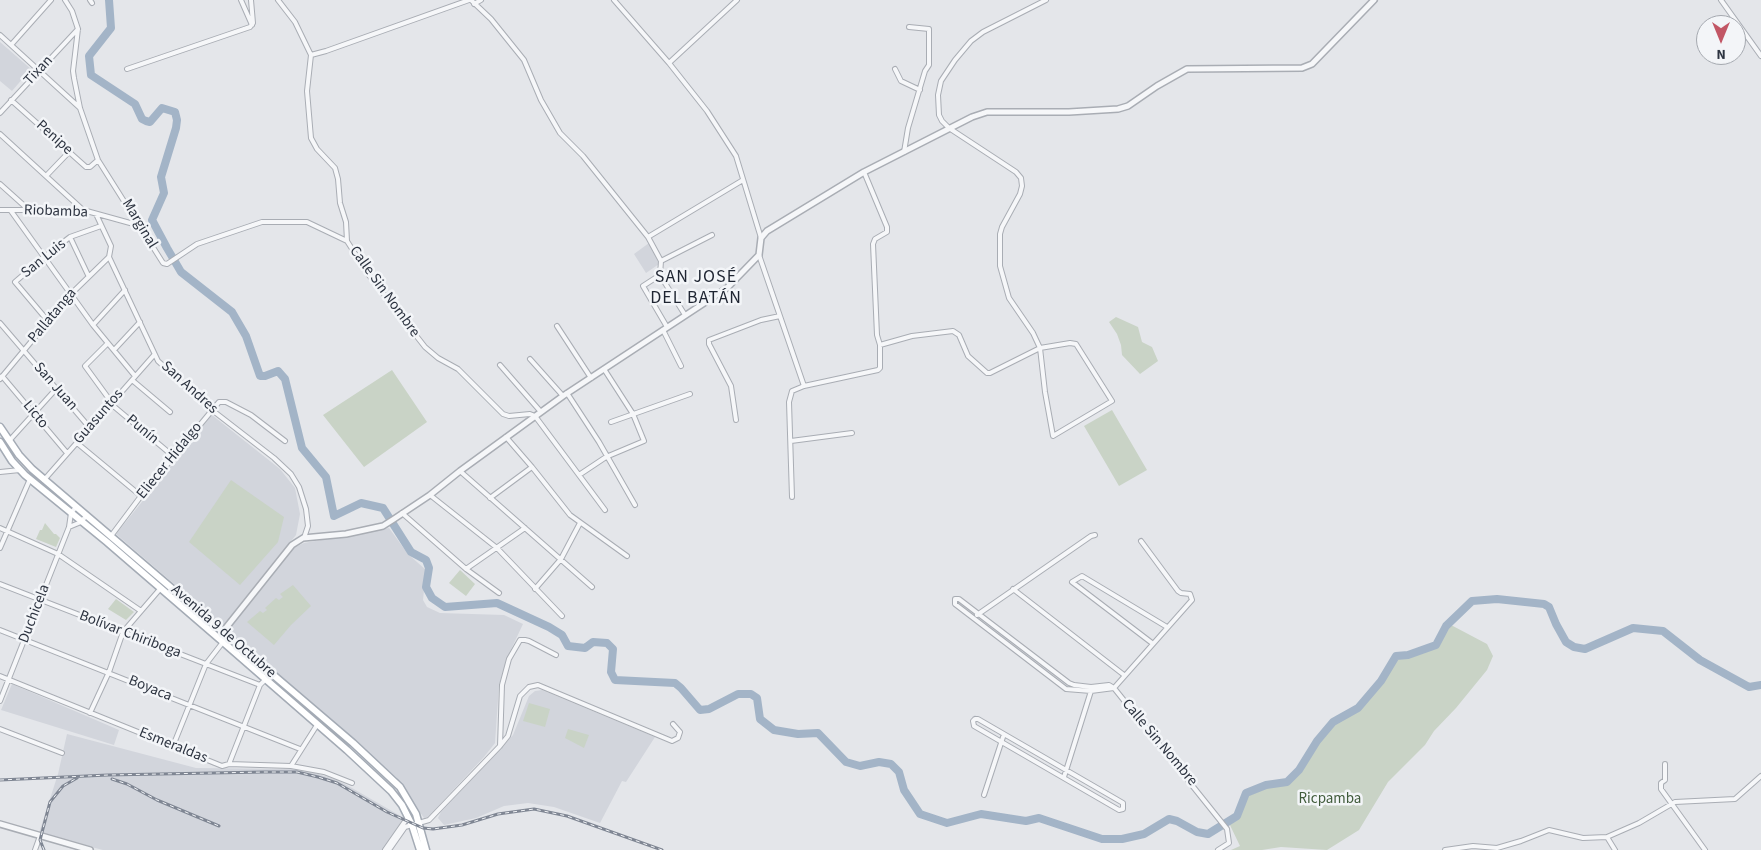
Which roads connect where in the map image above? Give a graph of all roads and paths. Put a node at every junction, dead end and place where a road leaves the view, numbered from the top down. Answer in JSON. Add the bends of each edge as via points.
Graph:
{"nodes":[{"id":1,"x":51,"y":0,"type":"edge"},
{"id":2,"x":65,"y":0,"type":"edge"},
{"id":3,"x":241,"y":0,"type":"edge"},
{"id":4,"x":251,"y":0,"type":"edge"},
{"id":5,"x":278,"y":0,"type":"edge"},
{"id":6,"x":470,"y":0,"type":"edge"},
{"id":7,"x":482,"y":0,"type":"edge"},
{"id":8,"x":614,"y":0,"type":"edge"},
{"id":9,"x":737,"y":0,"type":"edge"},
{"id":10,"x":1046,"y":0,"type":"edge"},
{"id":11,"x":1374,"y":0,"type":"edge"},
{"id":12,"x":1721,"y":0,"type":"edge"},
{"id":13,"x":474,"y":4,"type":"junction"},
{"id":14,"x":252,"y":25,"type":"junction"},
{"id":15,"x":909,"y":27,"type":"dead end"},
{"id":16,"x":78,"y":29,"type":"junction"},
{"id":17,"x":0,"y":35,"type":"edge"},
{"id":18,"x":11,"y":45,"type":"junction"},
{"id":19,"x":310,"y":55,"type":"junction"},
{"id":20,"x":1761,"y":56,"type":"edge"},
{"id":21,"x":669,"y":63,"type":"junction"},
{"id":22,"x":127,"y":69,"type":"dead end"},
{"id":23,"x":894,"y":69,"type":"dead end"},
{"id":24,"x":39,"y":70,"type":"junction"},
{"id":25,"x":920,"y":90,"type":"junction"},
{"id":26,"x":11,"y":100,"type":"junction"},
{"id":27,"x":80,"y":108,"type":"junction"},
{"id":28,"x":0,"y":112,"type":"edge"},
{"id":29,"x":948,"y":128,"type":"junction"},
{"id":30,"x":0,"y":134,"type":"edge"},
{"id":31,"x":70,"y":151,"type":"junction"},
{"id":32,"x":904,"y":152,"type":"junction"},
{"id":33,"x":98,"y":160,"type":"junction"},
{"id":34,"x":864,"y":172,"type":"junction"},
{"id":35,"x":46,"y":176,"type":"junction"},
{"id":36,"x":743,"y":180,"type":"junction"},
{"id":37,"x":0,"y":184,"type":"edge"},
{"id":38,"x":0,"y":210,"type":"edge"},
{"id":39,"x":29,"y":210,"type":"junction"},
{"id":40,"x":83,"y":210,"type":"junction"},
{"id":41,"x":10,"y":211,"type":"junction"},
{"id":42,"x":96,"y":214,"type":"junction"},
{"id":43,"x":101,"y":226,"type":"junction"},
{"id":44,"x":141,"y":226,"type":"junction"},
{"id":45,"x":712,"y":235,"type":"dead end"},
{"id":46,"x":70,"y":237,"type":"junction"},
{"id":47,"x":648,"y":237,"type":"junction"},
{"id":48,"x":761,"y":238,"type":"junction"},
{"id":49,"x":346,"y":241,"type":"junction"},
{"id":50,"x":759,"y":255,"type":"junction"},
{"id":51,"x":109,"y":256,"type":"junction"},
{"id":52,"x":44,"y":257,"type":"junction"},
{"id":53,"x":661,"y":261,"type":"junction"},
{"id":54,"x":660,"y":275,"type":"junction"},
{"id":55,"x":88,"y":276,"type":"junction"},
{"id":56,"x":125,"y":290,"type":"junction"},
{"id":57,"x":71,"y":294,"type":"junction"},
{"id":58,"x":685,"y":315,"type":"junction"},
{"id":59,"x":780,"y":316,"type":"junction"},
{"id":60,"x":48,"y":322,"type":"junction"},
{"id":61,"x":140,"y":322,"type":"junction"},
{"id":62,"x":0,"y":323,"type":"edge"},
{"id":63,"x":93,"y":325,"type":"junction"},
{"id":64,"x":557,"y":326,"type":"dead end"},
{"id":65,"x":665,"y":329,"type":"junction"},
{"id":66,"x":6,"y":330,"type":"junction"},
{"id":67,"x":0,"y":334,"type":"edge"},
{"id":68,"x":107,"y":344,"type":"junction"},
{"id":69,"x":880,"y":346,"type":"junction"},
{"id":70,"x":1040,"y":348,"type":"junction"},
{"id":71,"x":114,"y":350,"type":"junction"},
{"id":72,"x":24,"y":351,"type":"junction"},
{"id":73,"x":154,"y":354,"type":"junction"},
{"id":74,"x":530,"y":359,"type":"dead end"},
{"id":75,"x":500,"y":365,"type":"dead end"},
{"id":76,"x":681,"y":366,"type":"dead end"},
{"id":77,"x":604,"y":369,"type":"junction"},
{"id":78,"x":135,"y":376,"type":"junction"},
{"id":79,"x":1,"y":378,"type":"edge"},
{"id":80,"x":591,"y":378,"type":"junction"},
{"id":81,"x":132,"y":380,"type":"junction"},
{"id":82,"x":804,"y":386,"type":"junction"},
{"id":83,"x":56,"y":389,"type":"junction"},
{"id":84,"x":690,"y":394,"type":"dead end"},
{"id":85,"x":565,"y":395,"type":"junction"},
{"id":86,"x":111,"y":404,"type":"junction"},
{"id":87,"x":212,"y":410,"type":"junction"},
{"id":88,"x":170,"y":412,"type":"dead end"},
{"id":89,"x":540,"y":412,"type":"junction"},
{"id":90,"x":34,"y":414,"type":"junction"},
{"id":91,"x":632,"y":414,"type":"junction"},
{"id":92,"x":535,"y":416,"type":"junction"},
{"id":93,"x":736,"y":420,"type":"dead end"},
{"id":94,"x":611,"y":422,"type":"dead end"},
{"id":95,"x":0,"y":427,"type":"edge"},
{"id":96,"x":90,"y":428,"type":"junction"},
{"id":97,"x":852,"y":433,"type":"dead end"},
{"id":98,"x":506,"y":437,"type":"junction"},
{"id":99,"x":9,"y":441,"type":"junction"},
{"id":100,"x":286,"y":441,"type":"dead end"},
{"id":101,"x":791,"y":441,"type":"junction"},
{"id":102,"x":0,"y":442,"type":"edge"},
{"id":103,"x":77,"y":443,"type":"junction"},
{"id":104,"x":67,"y":454,"type":"junction"},
{"id":105,"x":173,"y":456,"type":"junction"},
{"id":106,"x":606,"y":457,"type":"junction"},
{"id":107,"x":532,"y":466,"type":"junction"},
{"id":108,"x":20,"y":470,"type":"junction"},
{"id":109,"x":460,"y":471,"type":"junction"},
{"id":110,"x":0,"y":472,"type":"edge"},
{"id":111,"x":579,"y":475,"type":"junction"},
{"id":112,"x":30,"y":479,"type":"junction"},
{"id":113,"x":44,"y":480,"type":"junction"},
{"id":114,"x":430,"y":495,"type":"junction"},
{"id":115,"x":141,"y":496,"type":"junction"},
{"id":116,"x":792,"y":497,"type":"dead end"},
{"id":117,"x":490,"y":498,"type":"junction"},
{"id":118,"x":635,"y":505,"type":"dead end"},
{"id":119,"x":76,"y":507,"type":"junction"},
{"id":120,"x":605,"y":510,"type":"dead end"},
{"id":121,"x":402,"y":513,"type":"junction"},
{"id":122,"x":71,"y":514,"type":"junction"},
{"id":123,"x":86,"y":516,"type":"junction"},
{"id":124,"x":81,"y":522,"type":"junction"},
{"id":125,"x":580,"y":523,"type":"junction"},
{"id":126,"x":69,"y":527,"type":"junction"},
{"id":127,"x":0,"y":528,"type":"edge"},
{"id":128,"x":524,"y":528,"type":"junction"},
{"id":129,"x":7,"y":531,"type":"junction"},
{"id":130,"x":1094,"y":535,"type":"dead end"},
{"id":131,"x":111,"y":536,"type":"junction"},
{"id":132,"x":303,"y":538,"type":"junction"},
{"id":133,"x":1141,"y":541,"type":"dead end"},
{"id":134,"x":0,"y":548,"type":"edge"},
{"id":135,"x":497,"y":548,"type":"junction"},
{"id":136,"x":58,"y":554,"type":"junction"},
{"id":137,"x":627,"y":556,"type":"dead end"},
{"id":138,"x":561,"y":559,"type":"junction"},
{"id":139,"x":466,"y":569,"type":"junction"},
{"id":140,"x":0,"y":584,"type":"edge"},
{"id":141,"x":592,"y":587,"type":"dead end"},
{"id":142,"x":160,"y":589,"type":"junction"},
{"id":143,"x":535,"y":589,"type":"junction"},
{"id":144,"x":1013,"y":589,"type":"junction"},
{"id":145,"x":499,"y":593,"type":"dead end"},
{"id":146,"x":40,"y":600,"type":"junction"},
{"id":147,"x":141,"y":611,"type":"junction"},
{"id":148,"x":978,"y":615,"type":"junction"},
{"id":149,"x":562,"y":616,"type":"dead end"},
{"id":150,"x":974,"y":618,"type":"junction"},
{"id":151,"x":1167,"y":627,"type":"junction"},
{"id":152,"x":0,"y":630,"type":"edge"},
{"id":153,"x":123,"y":632,"type":"junction"},
{"id":154,"x":223,"y":632,"type":"junction"},
{"id":155,"x":26,"y":639,"type":"junction"},
{"id":156,"x":220,"y":640,"type":"junction"},
{"id":157,"x":1152,"y":643,"type":"junction"},
{"id":158,"x":556,"y":655,"type":"dead end"},
{"id":159,"x":206,"y":664,"type":"junction"},
{"id":160,"x":109,"y":672,"type":"junction"},
{"id":161,"x":1124,"y":675,"type":"junction"},
{"id":162,"x":0,"y":676,"type":"edge"},
{"id":163,"x":8,"y":679,"type":"junction"},
{"id":164,"x":262,"y":682,"type":"junction"},
{"id":165,"x":1114,"y":688,"type":"junction"},
{"id":166,"x":1091,"y":691,"type":"junction"},
{"id":167,"x":0,"y":701,"type":"edge"},
{"id":168,"x":190,"y":705,"type":"junction"},
{"id":169,"x":90,"y":713,"type":"junction"},
{"id":170,"x":673,"y":724,"type":"dead end"},
{"id":171,"x":317,"y":725,"type":"junction"},
{"id":172,"x":244,"y":727,"type":"junction"},
{"id":173,"x":0,"y":730,"type":"edge"},
{"id":174,"x":1004,"y":734,"type":"junction"},
{"id":175,"x":1002,"y":741,"type":"junction"},
{"id":176,"x":173,"y":746,"type":"junction"},
{"id":177,"x":500,"y":746,"type":"junction"},
{"id":178,"x":300,"y":749,"type":"junction"},
{"id":179,"x":62,"y":753,"type":"dead end"},
{"id":180,"x":229,"y":764,"type":"junction"},
{"id":181,"x":1664,"y":764,"type":"dead end"},
{"id":182,"x":291,"y":766,"type":"junction"},
{"id":183,"x":1066,"y":769,"type":"junction"},
{"id":184,"x":1761,"y":776,"type":"edge"},
{"id":185,"x":1064,"y":777,"type":"junction"},
{"id":186,"x":352,"y":783,"type":"dead end"},
{"id":187,"x":984,"y":795,"type":"dead end"},
{"id":188,"x":1672,"y":805,"type":"junction"},
{"id":189,"x":408,"y":817,"type":"junction"},
{"id":190,"x":0,"y":824,"type":"edge"},
{"id":191,"x":415,"y":824,"type":"junction"},
{"id":192,"x":40,"y":836,"type":"junction"},
{"id":193,"x":1607,"y":837,"type":"junction"},
{"id":194,"x":35,"y":850,"type":"edge"},
{"id":195,"x":90,"y":850,"type":"edge"},
{"id":196,"x":385,"y":850,"type":"edge"},
{"id":197,"x":389,"y":850,"type":"edge"},
{"id":198,"x":420,"y":850,"type":"edge"},
{"id":199,"x":426,"y":850,"type":"edge"},
{"id":200,"x":1218,"y":850,"type":"edge"},
{"id":201,"x":1445,"y":850,"type":"edge"},
{"id":202,"x":1615,"y":850,"type":"edge"},
{"id":203,"x":1705,"y":850,"type":"edge"}],
"edges":[{"from":1,"to":18,"type":"street"},
{"from":2,"to":16,"type":"street","name":"Marginal"},
{"from":3,"to":14,"type":"street"},
{"from":4,"to":14,"type":"street"},
{"from":5,"to":19,"type":"street","name":"Calle Sin Nombre","via":[[295,22]]},
{"from":6,"to":13,"type":"street"},
{"from":6,"to":19,"type":"street"},
{"from":7,"to":13,"type":"street"},
{"from":8,"to":21,"type":"street"},
{"from":9,"to":21,"type":"street"},
{"from":10,"to":29,"type":"street","via":[[983,32],[955,60],[941,81],[938,95],[939,114]]},
{"from":11,"to":29,"type":"street","via":[[1312,64],[1302,68],[1187,69],[1118,109],[986,112]]},
{"from":12,"to":20,"type":"street"},
{"from":13,"to":47,"type":"street","via":[[491,19],[524,60],[560,133],[583,156]]},
{"from":14,"to":22,"type":"street"},
{"from":15,"to":25,"type":"street","via":[[929,29],[929,65]]},
{"from":16,"to":24,"type":"street","name":"Tixan"},
{"from":16,"to":27,"type":"street","name":"Marginal","via":[[73,71]]},
{"from":17,"to":18,"type":"street"},
{"from":18,"to":24,"type":"street"},
{"from":19,"to":49,"type":"street","name":"Calle Sin Nombre","via":[[307,91],[311,138],[335,168],[346,222]]},
{"from":21,"to":36,"type":"street","via":[[707,111],[736,156]]},
{"from":23,"to":25,"type":"street","via":[[901,82]]},
{"from":24,"to":26,"type":"street","name":"Tixan"},
{"from":24,"to":27,"type":"street"},
{"from":25,"to":32,"type":"street"},
{"from":26,"to":28,"type":"street","name":"Tixan"},
{"from":26,"to":31,"type":"street","name":"Penipe"},
{"from":27,"to":33,"type":"street","name":"Marginal"},
{"from":29,"to":32,"type":"street"},
{"from":29,"to":70,"type":"street","via":[[1021,178],[1020,194],[1002,227],[1000,266],[1009,298]]},
{"from":30,"to":35,"type":"street"},
{"from":31,"to":33,"type":"street","name":"Penipe","via":[[86,167]]},
{"from":31,"to":35,"type":"street"},
{"from":32,"to":34,"type":"street"},
{"from":33,"to":44,"type":"street","name":"Marginal"},
{"from":34,"to":48,"type":"street","via":[[767,231]]},
{"from":34,"to":69,"type":"street","via":[[887,227],[887,232],[873,244]]},
{"from":35,"to":40,"type":"street"},
{"from":36,"to":47,"type":"street"},
{"from":36,"to":48,"type":"street"},
{"from":37,"to":39,"type":"street"},
{"from":38,"to":41,"type":"street","name":"Riobamba"},
{"from":39,"to":40,"type":"street","name":"Riobamba"},
{"from":39,"to":41,"type":"street","name":"Riobamba"},
{"from":40,"to":42,"type":"street","name":"Riobamba"},
{"from":41,"to":52,"type":"street"},
{"from":42,"to":43,"type":"street","name":"San Andres"},
{"from":42,"to":44,"type":"street","name":"Riobamba"},
{"from":43,"to":46,"type":"street","name":"San Luis"},
{"from":43,"to":51,"type":"street","name":"San Andres","via":[[112,246]]},
{"from":44,"to":49,"type":"street","name":"Marginal","via":[[163,263],[167,264],[197,244],[262,222],[307,222]]},
{"from":45,"to":53,"type":"street"},
{"from":46,"to":52,"type":"street","name":"San Luis"},
{"from":46,"to":55,"type":"street"},
{"from":47,"to":53,"type":"street"},
{"from":48,"to":50,"type":"street"},
{"from":49,"to":92,"type":"street","name":"Calle Sin Nombre","via":[[425,347],[458,369],[503,414]]},
{"from":50,"to":58,"type":"street","via":[[726,288]]},
{"from":50,"to":59,"type":"street"},
{"from":51,"to":55,"type":"street","name":"Pallatanga"},
{"from":51,"to":56,"type":"street","name":"San Andres"},
{"from":52,"to":57,"type":"street"},
{"from":52,"to":60,"type":"street","name":"San Luis","via":[[15,282]]},
{"from":53,"to":54,"type":"street"},
{"from":54,"to":58,"type":"street"},
{"from":54,"to":65,"type":"street","via":[[643,286]]},
{"from":55,"to":57,"type":"street","name":"Pallatanga"},
{"from":56,"to":61,"type":"street","name":"San Andres"},
{"from":56,"to":63,"type":"street"},
{"from":57,"to":60,"type":"street","name":"Pallatanga"},
{"from":57,"to":63,"type":"street"},
{"from":58,"to":65,"type":"street"},
{"from":59,"to":82,"type":"street"},
{"from":59,"to":93,"type":"street","via":[[709,340],[731,386]]},
{"from":60,"to":72,"type":"street","name":"Pallatanga"},
{"from":61,"to":71,"type":"street"},
{"from":61,"to":73,"type":"street","name":"San Andres"},
{"from":62,"to":66,"type":"street","name":"San Juan"},
{"from":63,"to":68,"type":"street"},
{"from":64,"to":80,"type":"street"},
{"from":65,"to":76,"type":"street"},
{"from":65,"to":77,"type":"street"},
{"from":66,"to":67,"type":"street"},
{"from":66,"to":72,"type":"street","name":"San Juan"},
{"from":68,"to":71,"type":"street"},
{"from":68,"to":86,"type":"street","name":"Punín","via":[[85,366]]},
{"from":69,"to":70,"type":"street","via":[[912,336],[953,331],[959,335],[968,356],[986,373]]},
{"from":69,"to":82,"type":"street","via":[[878,370]]},
{"from":70,"to":70,"type":"street","via":[[1076,344],[1112,402],[1053,436]]},
{"from":71,"to":78,"type":"street"},
{"from":72,"to":79,"type":"street","name":"Pallatanga"},
{"from":72,"to":83,"type":"street","name":"San Juan"},
{"from":73,"to":78,"type":"street","name":"Guasuntos"},
{"from":73,"to":87,"type":"street","name":"San Andres"},
{"from":74,"to":85,"type":"street"},
{"from":75,"to":89,"type":"street"},
{"from":77,"to":80,"type":"street"},
{"from":77,"to":91,"type":"street"},
{"from":78,"to":81,"type":"street","name":"Guasuntos"},
{"from":79,"to":90,"type":"street","name":"Licto"},
{"from":80,"to":85,"type":"street"},
{"from":81,"to":86,"type":"street","name":"Guasuntos"},
{"from":81,"to":88,"type":"street"},
{"from":82,"to":101,"type":"street","via":[[792,391],[788,402]]},
{"from":83,"to":90,"type":"street"},
{"from":83,"to":96,"type":"street","name":"San Juan"},
{"from":84,"to":91,"type":"street"},
{"from":85,"to":89,"type":"street"},
{"from":85,"to":106,"type":"street"},
{"from":86,"to":96,"type":"street","name":"Guasuntos"},
{"from":86,"to":105,"type":"street","name":"Punín"},
{"from":87,"to":100,"type":"street","name":"Eliecer Hidalgo","via":[[219,402],[226,402],[251,415]]},
{"from":87,"to":105,"type":"street","name":"Eliecer Hidalgo"},
{"from":87,"to":132,"type":"street","name":"San Andres","via":[[291,474],[306,509],[308,526]]},
{"from":89,"to":92,"type":"street"},
{"from":90,"to":99,"type":"street"},
{"from":90,"to":104,"type":"street","name":"Licto"},
{"from":91,"to":94,"type":"street"},
{"from":91,"to":106,"type":"street","via":[[644,442]]},
{"from":92,"to":98,"type":"street"},
{"from":92,"to":111,"type":"street"},
{"from":95,"to":99,"type":"main road","name":"Avenida 9 de Octubre"},
{"from":96,"to":103,"type":"street","name":"Guasuntos"},
{"from":97,"to":101,"type":"street"},
{"from":98,"to":107,"type":"street"},
{"from":98,"to":109,"type":"street"},
{"from":99,"to":113,"type":"main road","name":"Avenida 9 de Octubre"},
{"from":101,"to":116,"type":"street"},
{"from":102,"to":108,"type":"main road","name":"Avenida 9 de Octubre"},
{"from":103,"to":104,"type":"street","name":"Guasuntos"},
{"from":103,"to":115,"type":"street"},
{"from":104,"to":113,"type":"street","name":"Guasuntos"},
{"from":105,"to":115,"type":"street","name":"Eliecer Hidalgo"},
{"from":106,"to":111,"type":"street"},
{"from":106,"to":118,"type":"street"},
{"from":107,"to":117,"type":"street"},
{"from":107,"to":125,"type":"street","via":[[560,504]]},
{"from":108,"to":110,"type":"street"},
{"from":108,"to":112,"type":"main road","name":"Avenida 9 de Octubre"},
{"from":109,"to":114,"type":"street"},
{"from":109,"to":117,"type":"street"},
{"from":111,"to":120,"type":"street"},
{"from":112,"to":122,"type":"main road","name":"Avenida 9 de Octubre"},
{"from":112,"to":129,"type":"street"},
{"from":113,"to":119,"type":"main road","name":"Avenida 9 de Octubre"},
{"from":114,"to":121,"type":"street"},
{"from":114,"to":135,"type":"street"},
{"from":115,"to":131,"type":"street","name":"Eliecer Hidalgo"},
{"from":117,"to":128,"type":"street"},
{"from":119,"to":122,"type":"street","name":"Duchicela"},
{"from":119,"to":123,"type":"main road","name":"Avenida 9 de Octubre"},
{"from":121,"to":132,"type":"street","via":[[383,526]]},
{"from":121,"to":139,"type":"street"},
{"from":122,"to":124,"type":"main road","name":"Avenida 9 de Octubre"},
{"from":122,"to":126,"type":"street","name":"Duchicela"},
{"from":123,"to":124,"type":"street"},
{"from":123,"to":131,"type":"main road","name":"Avenida 9 de Octubre"},
{"from":124,"to":126,"type":"street"},
{"from":124,"to":142,"type":"main road","name":"Avenida 9 de Octubre"},
{"from":125,"to":137,"type":"street"},
{"from":125,"to":138,"type":"street"},
{"from":126,"to":136,"type":"street","name":"Duchicela"},
{"from":127,"to":129,"type":"street"},
{"from":128,"to":135,"type":"street"},
{"from":128,"to":138,"type":"street"},
{"from":129,"to":134,"type":"street"},
{"from":129,"to":136,"type":"street"},
{"from":130,"to":144,"type":"street"},
{"from":131,"to":154,"type":"main road","name":"Avenida 9 de Octubre"},
{"from":132,"to":154,"type":"street","via":[[292,545]]},
{"from":133,"to":151,"type":"street","name":"Calle Sin Nombre","via":[[1178,591],[1192,597]]},
{"from":135,"to":139,"type":"street"},
{"from":135,"to":143,"type":"street"},
{"from":136,"to":146,"type":"street","name":"Duchicela"},
{"from":136,"to":147,"type":"street"},
{"from":138,"to":141,"type":"street"},
{"from":138,"to":143,"type":"street"},
{"from":139,"to":145,"type":"street"},
{"from":140,"to":146,"type":"street","name":"Bolívar Chiriboga"},
{"from":142,"to":147,"type":"street"},
{"from":142,"to":156,"type":"main road","name":"Avenida 9 de Octubre"},
{"from":143,"to":149,"type":"street"},
{"from":144,"to":148,"type":"street"},
{"from":144,"to":161,"type":"street"},
{"from":146,"to":153,"type":"street","name":"Bolívar Chiriboga"},
{"from":146,"to":155,"type":"street","name":"Duchicela"},
{"from":147,"to":153,"type":"street"},
{"from":148,"to":150,"type":"street"},
{"from":148,"to":150,"type":"street","via":[[955,599],[955,604]]},
{"from":148,"to":165,"type":"street","via":[[1069,683]]},
{"from":150,"to":166,"type":"street","via":[[1066,689]]},
{"from":151,"to":157,"type":"street","name":"Calle Sin Nombre"},
{"from":151,"to":157,"type":"street","via":[[1082,576],[1072,582]]},
{"from":152,"to":155,"type":"street","name":"Boyaca"},
{"from":153,"to":159,"type":"street","name":"Bolívar Chiriboga"},
{"from":153,"to":160,"type":"street"},
{"from":154,"to":156,"type":"street"},
{"from":154,"to":191,"type":"main road","name":"Avenida 9 de Octubre","via":[[400,787],[410,803]]},
{"from":155,"to":160,"type":"street","name":"Boyaca"},
{"from":155,"to":163,"type":"street","name":"Duchicela"},
{"from":156,"to":159,"type":"street"},
{"from":156,"to":164,"type":"main road","name":"Avenida 9 de Octubre"},
{"from":157,"to":161,"type":"street","name":"Calle Sin Nombre"},
{"from":158,"to":177,"type":"street","via":[[529,641],[520,640],[509,659],[502,685]]},
{"from":159,"to":164,"type":"street","name":"Bolívar Chiriboga"},
{"from":159,"to":168,"type":"street"},
{"from":160,"to":168,"type":"street","name":"Boyaca"},
{"from":160,"to":169,"type":"street"},
{"from":161,"to":165,"type":"street","name":"Calle Sin Nombre"},
{"from":162,"to":163,"type":"street","name":"Esmeraldas"},
{"from":163,"to":167,"type":"street","name":"Duchicela"},
{"from":163,"to":169,"type":"street","name":"Esmeraldas"},
{"from":164,"to":171,"type":"main road","name":"Avenida 9 de Octubre"},
{"from":164,"to":172,"type":"street"},
{"from":165,"to":166,"type":"street"},
{"from":165,"to":200,"type":"street","name":"Calle Sin Nombre","via":[[1227,829],[1229,843]]},
{"from":166,"to":183,"type":"street"},
{"from":168,"to":172,"type":"street","name":"Boyaca"},
{"from":168,"to":176,"type":"street"},
{"from":169,"to":176,"type":"street","name":"Esmeraldas"},
{"from":170,"to":177,"type":"street","via":[[680,732],[672,741],[538,685],[529,686],[520,696],[508,736]]},
{"from":171,"to":178,"type":"street"},
{"from":171,"to":189,"type":"main road","name":"Avenida 9 de Octubre","via":[[391,791]]},
{"from":172,"to":178,"type":"street","name":"Boyaca"},
{"from":172,"to":180,"type":"street"},
{"from":173,"to":179,"type":"street"},
{"from":174,"to":175,"type":"street"},
{"from":174,"to":175,"type":"street","via":[[978,719],[973,722],[974,726]]},
{"from":174,"to":183,"type":"street"},
{"from":175,"to":185,"type":"street"},
{"from":175,"to":187,"type":"street"},
{"from":176,"to":180,"type":"street","name":"Esmeraldas","via":[[222,766]]},
{"from":177,"to":191,"type":"street","via":[[429,820]]},
{"from":178,"to":182,"type":"street"},
{"from":180,"to":182,"type":"street","name":"Esmeraldas"},
{"from":181,"to":188,"type":"street","via":[[1665,780],[1661,789]]},
{"from":182,"to":186,"type":"street","name":"Esmeraldas","via":[[324,772]]},
{"from":183,"to":185,"type":"street"},
{"from":183,"to":185,"type":"street","via":[[1123,803],[1123,809]]},
{"from":184,"to":188,"type":"street","via":[[1735,799],[1682,800]]},
{"from":188,"to":193,"type":"street"},
{"from":188,"to":203,"type":"street"},
{"from":189,"to":191,"type":"main road","name":"Avenida 9 de Octubre"},
{"from":189,"to":196,"type":"street"},
{"from":190,"to":192,"type":"street"},
{"from":191,"to":197,"type":"street","via":[[405,827]]},
{"from":191,"to":198,"type":"main road","name":"Avenida 9 de Octubre"},
{"from":191,"to":199,"type":"main road","name":"Avenida 9 de Octubre"},
{"from":192,"to":194,"type":"street"},
{"from":192,"to":195,"type":"street"},
{"from":193,"to":201,"type":"street","via":[[1583,838],[1549,830],[1497,848],[1473,846]]},
{"from":193,"to":202,"type":"street"}]}
